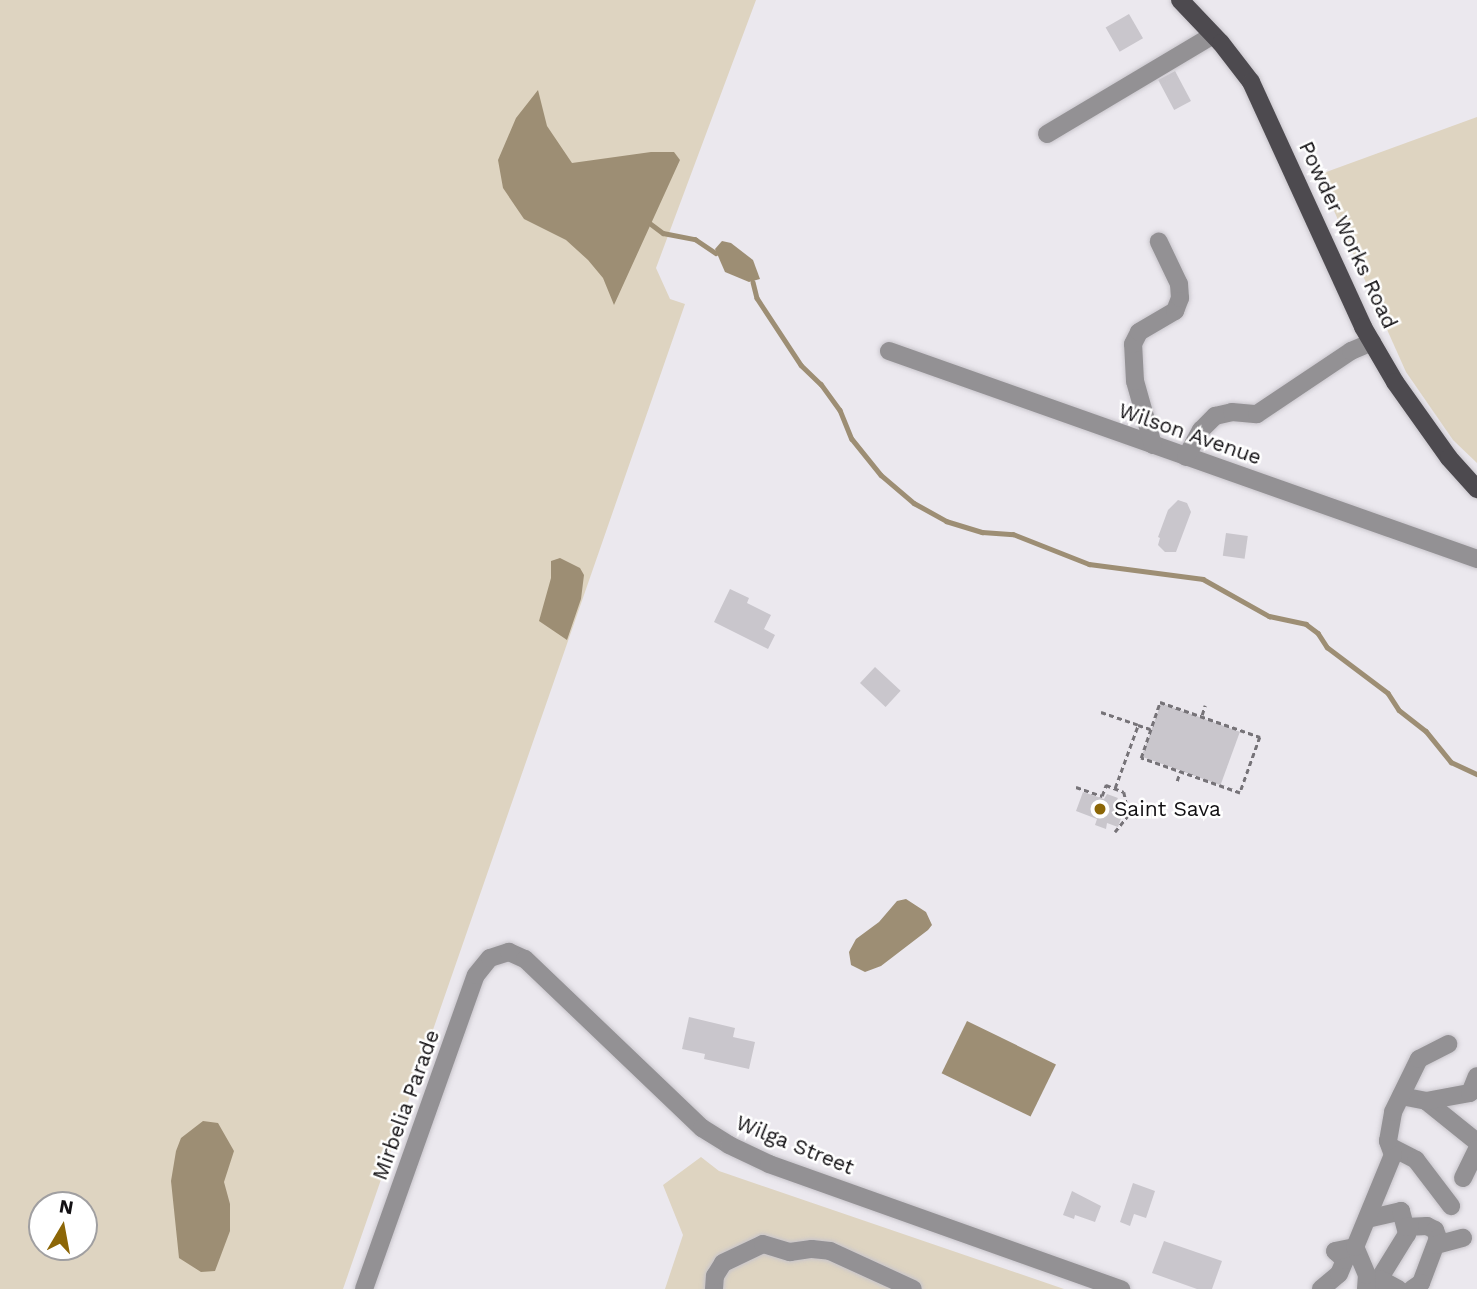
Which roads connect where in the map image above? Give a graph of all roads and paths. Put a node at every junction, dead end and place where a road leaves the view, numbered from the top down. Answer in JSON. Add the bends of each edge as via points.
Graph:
{"nodes":[{"id":1,"x":1180,"y":0,"type":"edge"},
{"id":2,"x":1213,"y":35,"type":"junction"},
{"id":3,"x":1047,"y":134,"type":"dead end"},
{"id":4,"x":1159,"y":242,"type":"dead end"},
{"id":5,"x":1372,"y":342,"type":"junction"},
{"id":6,"x":889,"y":351,"type":"dead end"},
{"id":7,"x":1153,"y":445,"type":"junction"},
{"id":8,"x":1186,"y":457,"type":"junction"},
{"id":9,"x":1477,"y":489,"type":"edge"},
{"id":10,"x":1477,"y":559,"type":"edge"},
{"id":11,"x":1205,"y":705,"type":"dead end"},
{"id":12,"x":1101,"y":712,"type":"dead end"},
{"id":13,"x":1201,"y":716,"type":"junction"},
{"id":14,"x":1138,"y":725,"type":"junction"},
{"id":15,"x":1151,"y":730,"type":"junction"},
{"id":16,"x":1180,"y":772,"type":"junction"},
{"id":17,"x":1177,"y":781,"type":"dead end"},
{"id":18,"x":1076,"y":787,"type":"dead end"},
{"id":19,"x":1115,"y":789,"type":"junction"},
{"id":20,"x":1115,"y":832,"type":"dead end"},
{"id":21,"x":509,"y":952,"type":"joint"},
{"id":22,"x":1448,"y":1044,"type":"dead end"},
{"id":23,"x":1477,"y":1076,"type":"edge"},
{"id":24,"x":1401,"y":1096,"type":"junction"},
{"id":25,"x":1426,"y":1101,"type":"junction"},
{"id":26,"x":1477,"y":1142,"type":"edge"},
{"id":27,"x":1391,"y":1147,"type":"junction"},
{"id":28,"x":1477,"y":1149,"type":"edge"},
{"id":29,"x":1462,"y":1178,"type":"dead end"},
{"id":30,"x":1451,"y":1206,"type":"dead end"},
{"id":31,"x":1367,"y":1219,"type":"junction"},
{"id":32,"x":1406,"y":1227,"type":"junction"},
{"id":33,"x":1463,"y":1238,"type":"dead end"},
{"id":34,"x":1436,"y":1245,"type":"junction"},
{"id":35,"x":1355,"y":1247,"type":"junction"},
{"id":36,"x":1373,"y":1286,"type":"edge"},
{"id":37,"x":365,"y":1289,"type":"edge"},
{"id":38,"x":714,"y":1289,"type":"edge"},
{"id":39,"x":913,"y":1289,"type":"edge"},
{"id":40,"x":1121,"y":1289,"type":"edge"},
{"id":41,"x":1321,"y":1289,"type":"edge"},
{"id":42,"x":1398,"y":1289,"type":"edge"},
{"id":43,"x":1412,"y":1289,"type":"edge"}],
"edges":[{"from":1,"to":2,"type":"main road","name":"Powder Works Road"},
{"from":2,"to":3,"type":"street"},
{"from":2,"to":5,"type":"main road","name":"Powder Works Road","via":[[1251,82]]},
{"from":4,"to":7,"type":"street","via":[[1179,284],[1180,298],[1175,311],[1139,332],[1133,344],[1135,381]]},
{"from":5,"to":8,"type":"street","via":[[1351,351],[1257,414],[1214,416]]},
{"from":5,"to":9,"type":"main road","name":"Powder Works Road","via":[[1441,447]]},
{"from":6,"to":7,"type":"street","name":"Wilson Avenue"},
{"from":7,"to":8,"type":"street","name":"Wilson Avenue"},
{"from":8,"to":10,"type":"street","name":"Wilson Avenue"},
{"from":11,"to":13,"type":"path"},
{"from":12,"to":14,"type":"path"},
{"from":13,"to":15,"type":"path","via":[[1160,702]]},
{"from":13,"to":16,"type":"path","via":[[1260,737],[1240,793]]},
{"from":14,"to":15,"type":"path"},
{"from":14,"to":19,"type":"path"},
{"from":15,"to":16,"type":"path","via":[[1141,758]]},
{"from":16,"to":17,"type":"path"},
{"from":18,"to":19,"type":"path","via":[[1102,796],[1105,785]]},
{"from":19,"to":20,"type":"path","via":[[1124,792],[1129,815]]},
{"from":21,"to":37,"type":"street","name":"Mirbelia Parade","via":[[490,958],[476,975]]},
{"from":21,"to":40,"type":"street","name":"Wilga Street","via":[[525,959],[702,1128],[729,1145],[769,1164]]},
{"from":22,"to":24,"type":"street","via":[[1419,1059]]},
{"from":23,"to":25,"type":"street","via":[[1470,1093]]},
{"from":24,"to":25,"type":"street"},
{"from":24,"to":27,"type":"street","via":[[1393,1112]]},
{"from":25,"to":26,"type":"street"},
{"from":27,"to":30,"type":"street","via":[[1416,1160]]},
{"from":27,"to":31,"type":"street","via":[[1393,1155]]},
{"from":28,"to":29,"type":"street"},
{"from":31,"to":32,"type":"street","via":[[1401,1211]]},
{"from":31,"to":35,"type":"street"},
{"from":32,"to":34,"type":"street","via":[[1435,1230]]},
{"from":32,"to":36,"type":"street","via":[[1407,1234]]},
{"from":33,"to":34,"type":"street"},
{"from":34,"to":43,"type":"street","via":[[1421,1283]]},
{"from":35,"to":36,"type":"street"},
{"from":35,"to":41,"type":"street","via":[[1335,1251],[1345,1260],[1339,1274]]},
{"from":36,"to":42,"type":"street"},
{"from":38,"to":39,"type":"street","via":[[723,1263],[763,1244],[790,1252],[830,1251]]}]}
